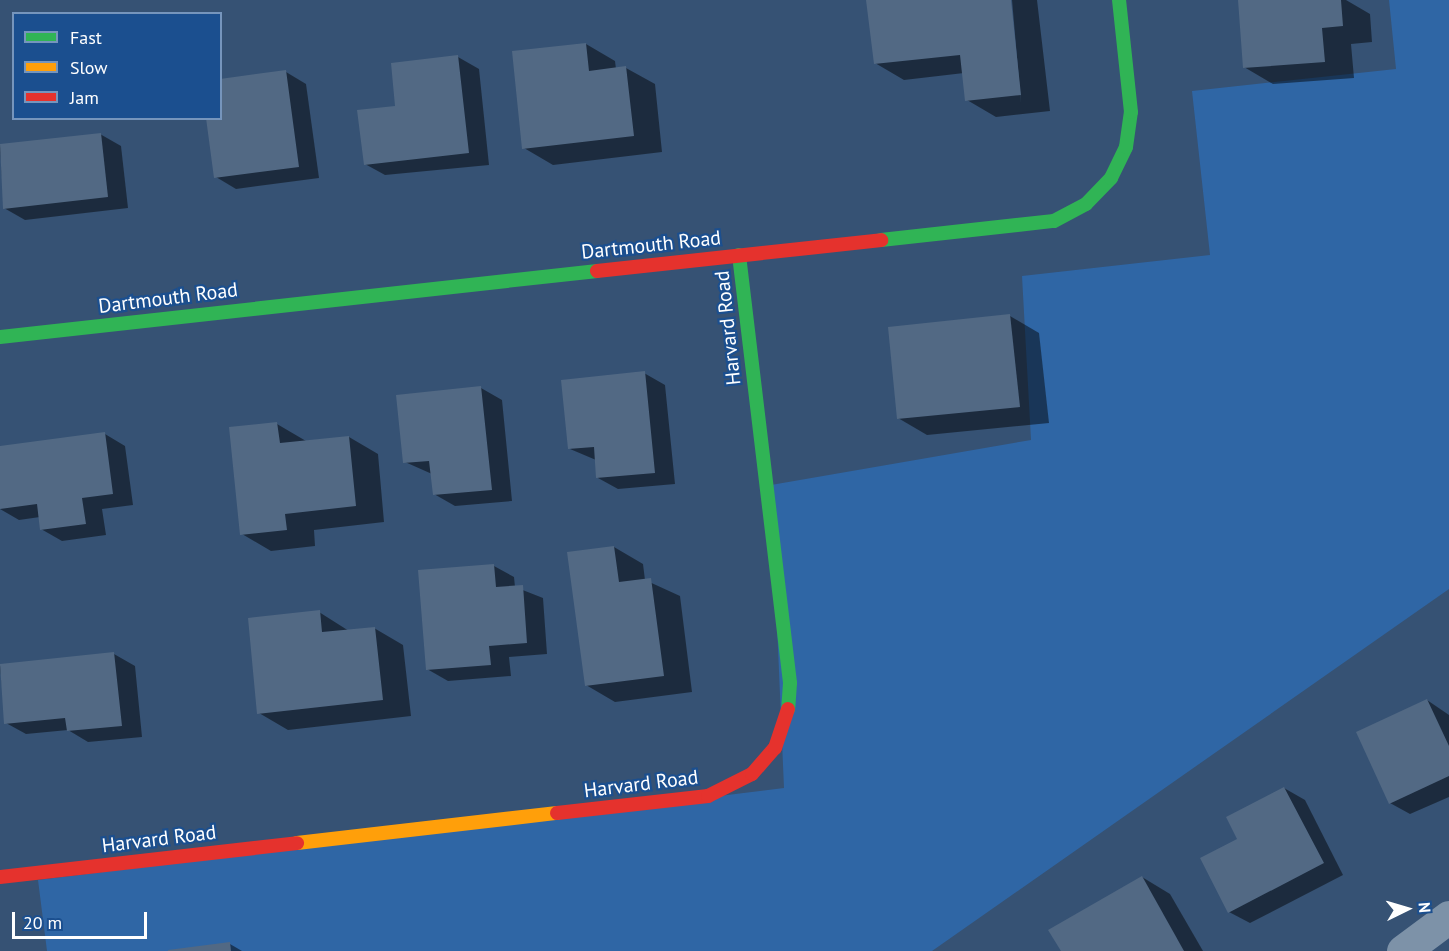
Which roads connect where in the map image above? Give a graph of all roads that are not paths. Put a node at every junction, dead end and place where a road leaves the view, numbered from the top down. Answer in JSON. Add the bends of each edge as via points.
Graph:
{"nodes":[{"id":1,"x":1119,"y":0,"type":"edge"},
{"id":2,"x":739,"y":255,"type":"junction"},
{"id":3,"x":0,"y":337,"type":"edge"},
{"id":4,"x":0,"y":876,"type":"edge"},
{"id":5,"x":1449,"y":917,"type":"edge"},
{"id":6,"x":1403,"y":951,"type":"edge"}],
"edges":[{"from":1,"to":2,"type":"street","name":"Dartmouth Road","via":[[1131,112],[1126,147],[1111,178],[1086,204],[1054,221]]},
{"from":2,"to":3,"type":"street","name":"Dartmouth Road"},
{"from":2,"to":4,"type":"street","name":"Harvard Road","via":[[790,683],[783,727],[775,748],[752,774],[708,796]]},
{"from":5,"to":6,"type":"street"}]}
